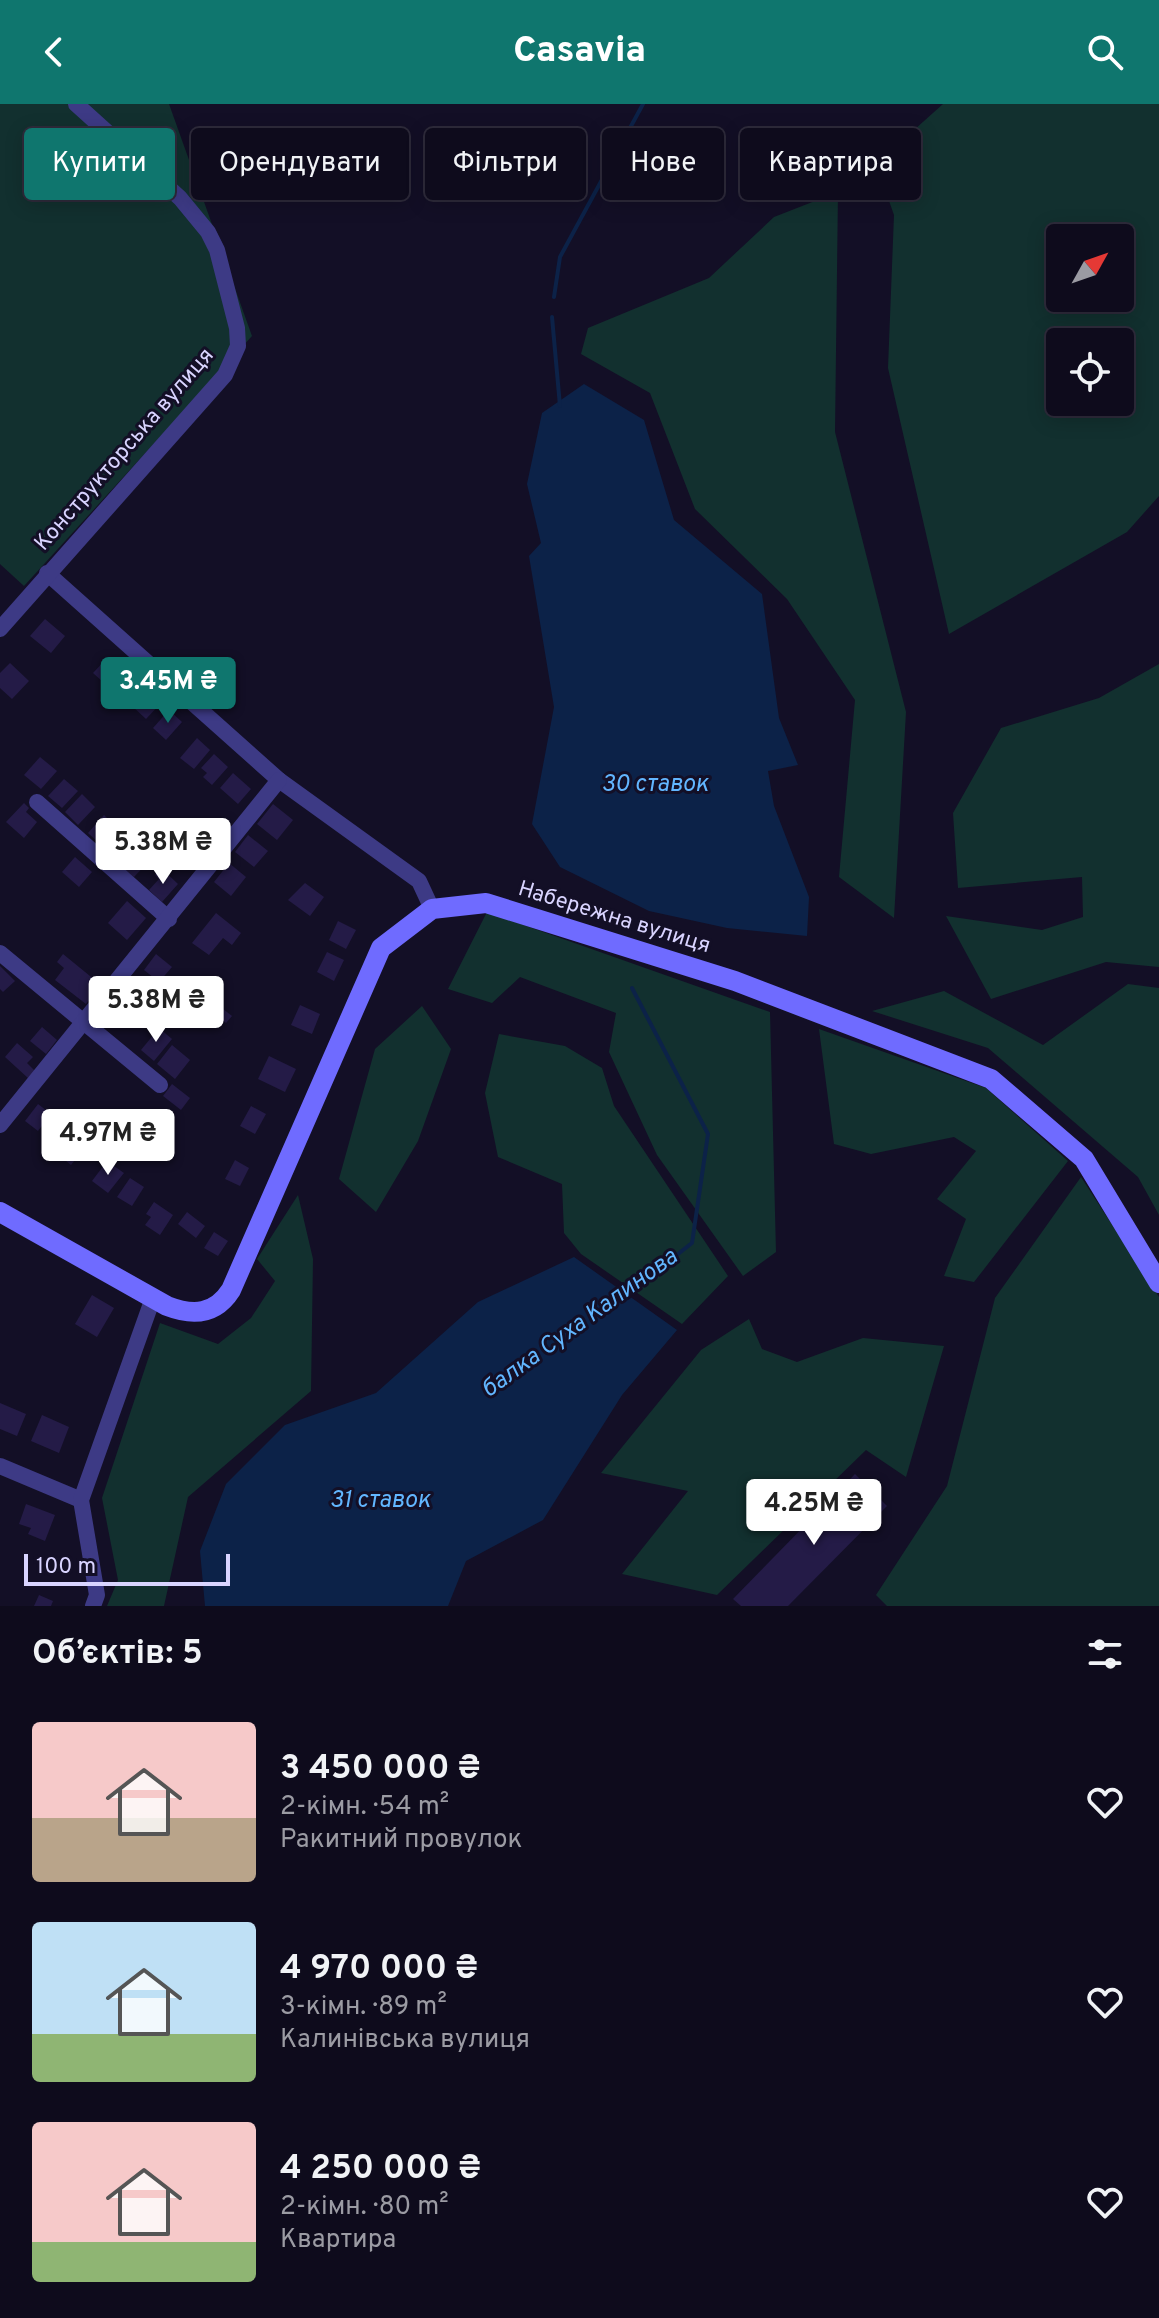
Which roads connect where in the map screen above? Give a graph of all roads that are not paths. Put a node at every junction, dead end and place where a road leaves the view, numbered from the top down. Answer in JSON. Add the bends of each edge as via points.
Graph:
{"nodes":[{"id":1,"x":76,"y":104,"type":"edge"},
{"id":2,"x":47,"y":573,"type":"junction"},
{"id":3,"x":0,"y":629,"type":"edge"},
{"id":4,"x":279,"y":780,"type":"junction"},
{"id":5,"x":37,"y":802,"type":"dead end"},
{"id":6,"x":432,"y":909,"type":"junction"},
{"id":7,"x":169,"y":919,"type":"junction"},
{"id":8,"x":0,"y":953,"type":"edge"},
{"id":9,"x":84,"y":1024,"type":"junction"},
{"id":10,"x":160,"y":1085,"type":"dead end"},
{"id":11,"x":0,"y":1125,"type":"edge"},
{"id":12,"x":0,"y":1212,"type":"edge"},
{"id":13,"x":1159,"y":1283,"type":"edge"},
{"id":14,"x":153,"y":1298,"type":"junction"},
{"id":15,"x":0,"y":1466,"type":"edge"},
{"id":16,"x":81,"y":1500,"type":"junction"},
{"id":17,"x":93,"y":1606,"type":"edge"}],
"edges":[{"from":1,"to":2,"type":"street","name":"Конструкторська вулиця","via":[[198,216],[217,250],[238,346],[225,375]]},
{"from":2,"to":3,"type":"street","name":"Конструкторська вулиця"},
{"from":2,"to":4,"type":"street"},
{"from":4,"to":6,"type":"street","via":[[419,881]]},
{"from":4,"to":7,"type":"street"},
{"from":5,"to":7,"type":"street"},
{"from":6,"to":13,"type":"street","name":"Набережна вулиця","via":[[486,903],[735,981],[991,1079],[1084,1159]]},
{"from":6,"to":14,"type":"street","name":"Набережна вулиця","via":[[390,938],[374,961],[226,1298],[207,1311],[183,1312]]},
{"from":7,"to":9,"type":"street"},
{"from":8,"to":9,"type":"street"},
{"from":9,"to":10,"type":"street"},
{"from":9,"to":11,"type":"street"},
{"from":12,"to":14,"type":"street"},
{"from":14,"to":16,"type":"street"},
{"from":15,"to":16,"type":"street"},
{"from":16,"to":17,"type":"street","via":[[97,1595]]}]}
